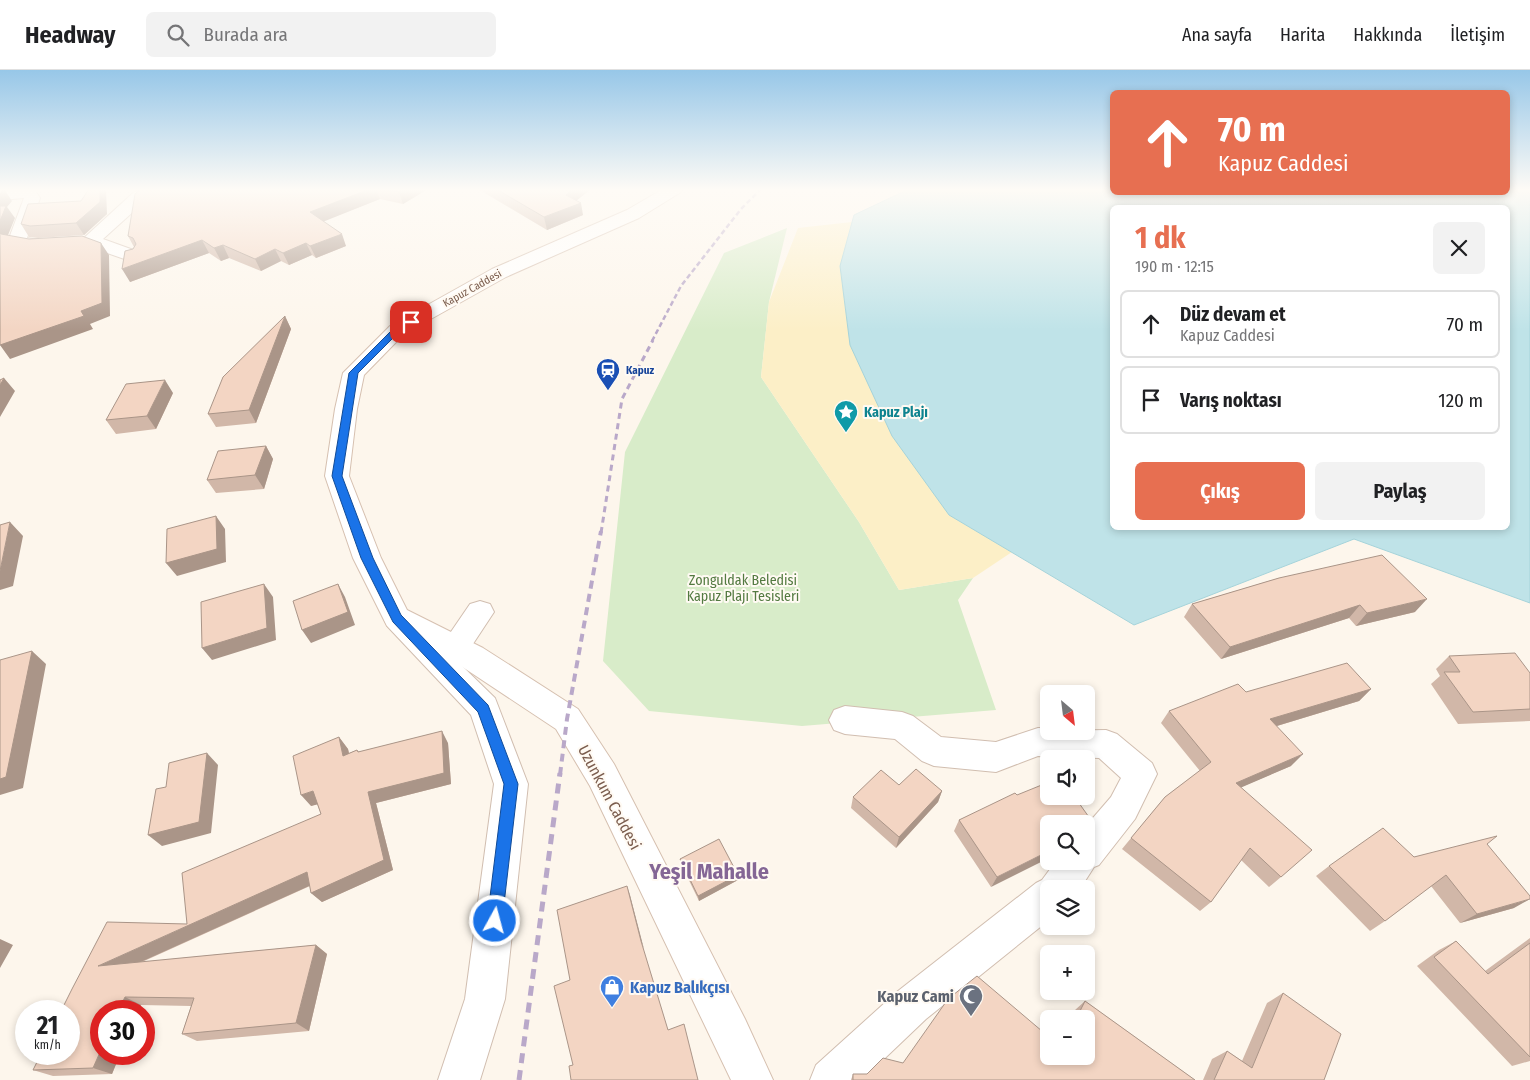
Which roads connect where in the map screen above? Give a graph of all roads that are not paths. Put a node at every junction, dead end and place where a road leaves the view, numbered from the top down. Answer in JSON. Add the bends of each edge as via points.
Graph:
{"nodes":[{"id":1,"x":19,"y":236,"type":"edge"},
{"id":2,"x":96,"y":236,"type":"edge"},
{"id":3,"x":583,"y":236,"type":"edge"},
{"id":4,"x":90,"y":242,"type":"junction"},
{"id":5,"x":133,"y":256,"type":"edge"},
{"id":6,"x":480,"y":612,"type":"dead end"},
{"id":7,"x":397,"y":618,"type":"junction"},
{"id":8,"x":455,"y":648,"type":"junction"},
{"id":9,"x":845,"y":720,"type":"dead end"},
{"id":10,"x":1095,"y":842,"type":"edge"},
{"id":11,"x":1072,"y":870,"type":"edge"},
{"id":12,"x":1064,"y":880,"type":"edge"},
{"id":13,"x":1040,"y":903,"type":"edge"},
{"id":14,"x":459,"y":1080,"type":"edge"},
{"id":15,"x":752,"y":1080,"type":"edge"},
{"id":16,"x":831,"y":1080,"type":"edge"}],
"edges":[{"from":1,"to":4,"type":"street","via":[[17,241],[38,244]]},
{"from":2,"to":4,"type":"street"},
{"from":3,"to":7,"type":"street","name":"Kapuz Caddesi","via":[[499,273],[397,330],[354,373],[337,476],[367,558]]},
{"from":4,"to":5,"type":"street","via":[[105,244]]},
{"from":6,"to":8,"type":"street"},
{"from":7,"to":8,"type":"street","name":"Uzunkum Caddesi"},
{"from":7,"to":14,"type":"street","name":"Kapuz Caddesi","via":[[484,708],[511,784],[486,999]]},
{"from":8,"to":15,"type":"street","name":"Uzunkum Caddesi","via":[[566,718],[602,775]]},
{"from":9,"to":10,"type":"street","via":[[902,726],[934,751],[996,757],[1038,742],[1106,744],[1140,774],[1123,808]]},
{"from":11,"to":12,"type":"street"},
{"from":13,"to":16,"type":"street","via":[[912,1005]]}]}
